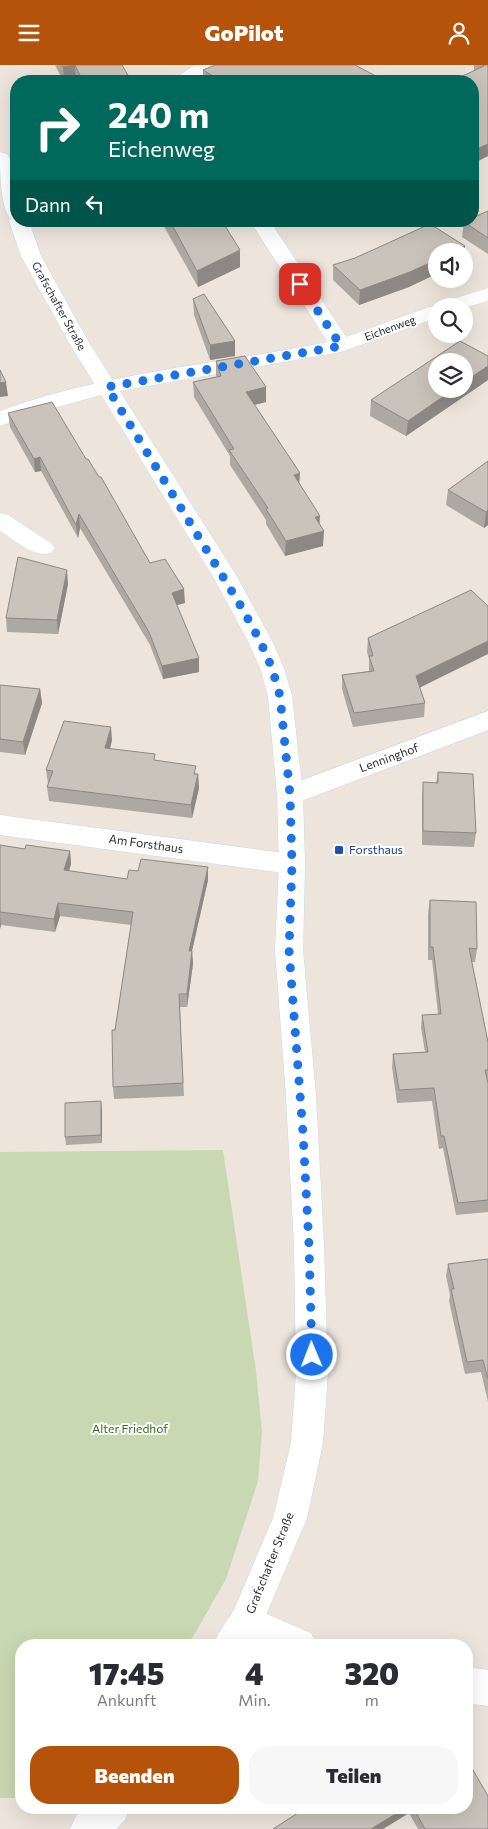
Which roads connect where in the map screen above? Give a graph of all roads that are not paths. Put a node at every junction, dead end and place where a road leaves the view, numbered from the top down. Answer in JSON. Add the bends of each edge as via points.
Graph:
{"nodes":[{"id":1,"x":207,"y":65,"type":"edge"},
{"id":2,"x":192,"y":75,"type":"edge"},
{"id":3,"x":0,"y":158,"type":"edge"},
{"id":4,"x":10,"y":192,"type":"edge"},
{"id":5,"x":21,"y":227,"type":"edge"},
{"id":6,"x":264,"y":227,"type":"edge"},
{"id":7,"x":486,"y":297,"type":"edge"},
{"id":8,"x":473,"y":300,"type":"edge"},
{"id":9,"x":428,"y":314,"type":"edge"},
{"id":10,"x":341,"y":346,"type":"junction"},
{"id":11,"x":107,"y":387,"type":"junction"},
{"id":12,"x":0,"y":419,"type":"edge"},
{"id":13,"x":0,"y":520,"type":"edge"},
{"id":14,"x":43,"y":548,"type":"dead end"},
{"id":15,"x":488,"y":721,"type":"edge"},
{"id":16,"x":290,"y":795,"type":"junction"},
{"id":17,"x":0,"y":825,"type":"edge"},
{"id":18,"x":292,"y":864,"type":"junction"},
{"id":19,"x":239,"y":1634,"type":"edge"},
{"id":20,"x":266,"y":1639,"type":"edge"},
{"id":21,"x":473,"y":1686,"type":"edge"},
{"id":22,"x":488,"y":1688,"type":"edge"},
{"id":23,"x":105,"y":1814,"type":"edge"},
{"id":24,"x":89,"y":1829,"type":"edge"}],
"edges":[{"from":1,"to":2,"type":"street"},
{"from":3,"to":4,"type":"street"},
{"from":5,"to":11,"type":"street","name":"Grafschafter Straße","via":[[45,283]]},
{"from":6,"to":10,"type":"street"},
{"from":7,"to":8,"type":"street"},
{"from":9,"to":10,"type":"street","name":"Eichenweg"},
{"from":10,"to":11,"type":"street","name":"Eichenweg"},
{"from":11,"to":12,"type":"street"},
{"from":11,"to":16,"type":"street","name":"Grafschafter Straße","via":[[224,575],[260,641],[280,696]]},
{"from":13,"to":14,"type":"street"},
{"from":15,"to":16,"type":"street","name":"Lenninghof"},
{"from":16,"to":18,"type":"street","name":"Grafschafter Straße"},
{"from":17,"to":18,"type":"street","name":"Am Forsthaus"},
{"from":18,"to":19,"type":"street","name":"Grafschafter Straße","via":[[289,950],[301,1096],[312,1373],[307,1443],[290,1518]]},
{"from":19,"to":20,"type":"street"},
{"from":21,"to":22,"type":"street"},
{"from":23,"to":24,"type":"street"}]}
